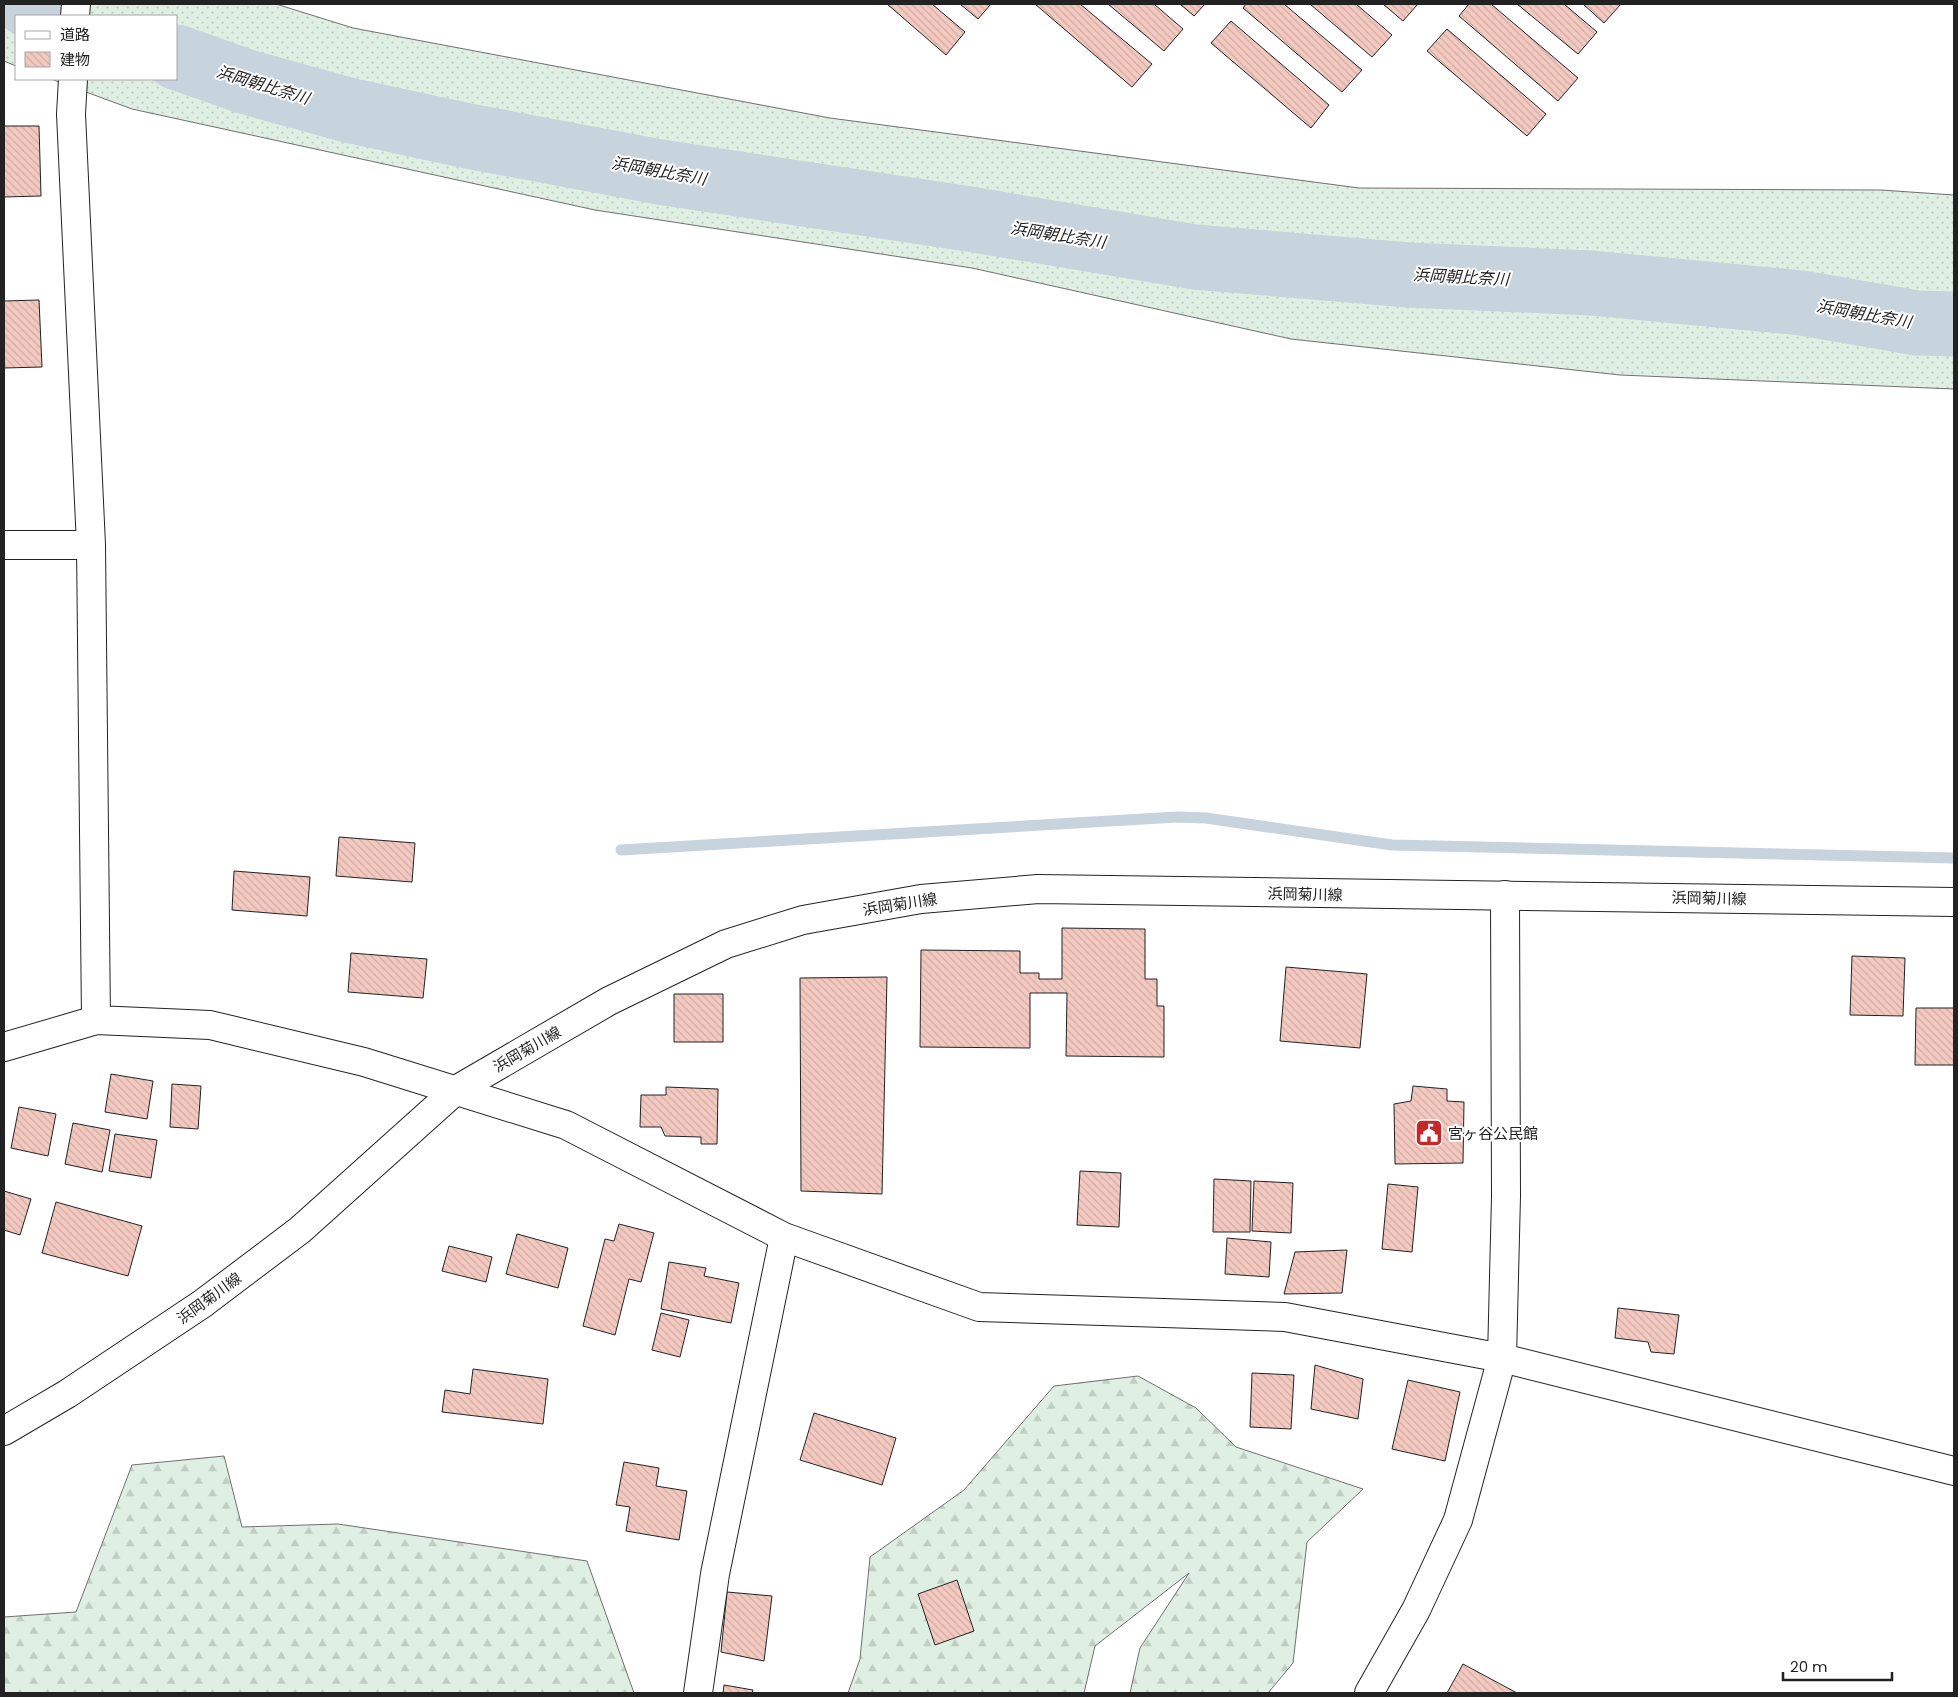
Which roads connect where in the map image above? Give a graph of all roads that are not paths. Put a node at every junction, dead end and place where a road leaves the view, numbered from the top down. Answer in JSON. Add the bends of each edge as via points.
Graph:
{"nodes":[{"id":1,"x":73,"y":80,"type":"edge"},
{"id":2,"x":4,"y":545,"type":"edge"},
{"id":3,"x":91,"y":545,"type":"junction"},
{"id":4,"x":1505,"y":896,"type":"junction"},
{"id":5,"x":1954,"y":902,"type":"edge"},
{"id":6,"x":96,"y":1020,"type":"junction"},
{"id":7,"x":4,"y":1047,"type":"edge"},
{"id":8,"x":456,"y":1090,"type":"junction"},
{"id":9,"x":784,"y":1237,"type":"junction"},
{"id":10,"x":1502,"y":1358,"type":"junction"},
{"id":11,"x":4,"y":1432,"type":"edge"},
{"id":12,"x":1954,"y":1471,"type":"edge"},
{"id":13,"x":698,"y":1693,"type":"edge"},
{"id":14,"x":1369,"y":1693,"type":"edge"}],
"edges":[{"from":1,"to":3,"type":"street","via":[[71,114]]},
{"from":2,"to":3,"type":"street"},
{"from":3,"to":6,"type":"street"},
{"from":4,"to":5,"type":"street","name":"浜岡菊川線"},
{"from":4,"to":8,"type":"street","name":"浜岡菊川線","via":[[1038,889],[921,899],[803,920],[726,944],[618,997]]},
{"from":4,"to":10,"type":"street","via":[[1506,1196]]},
{"from":6,"to":7,"type":"street"},
{"from":6,"to":8,"type":"street","via":[[210,1025],[364,1062]]},
{"from":8,"to":9,"type":"street","via":[[566,1125]]},
{"from":8,"to":11,"type":"street","name":"浜岡菊川線","via":[[300,1230],[202,1304]]},
{"from":9,"to":10,"type":"street","via":[[979,1307],[1285,1317]]},
{"from":9,"to":13,"type":"street","via":[[715,1574]]},
{"from":10,"to":12,"type":"street"},
{"from":10,"to":14,"type":"street","via":[[1458,1520],[1416,1610]]}]}
